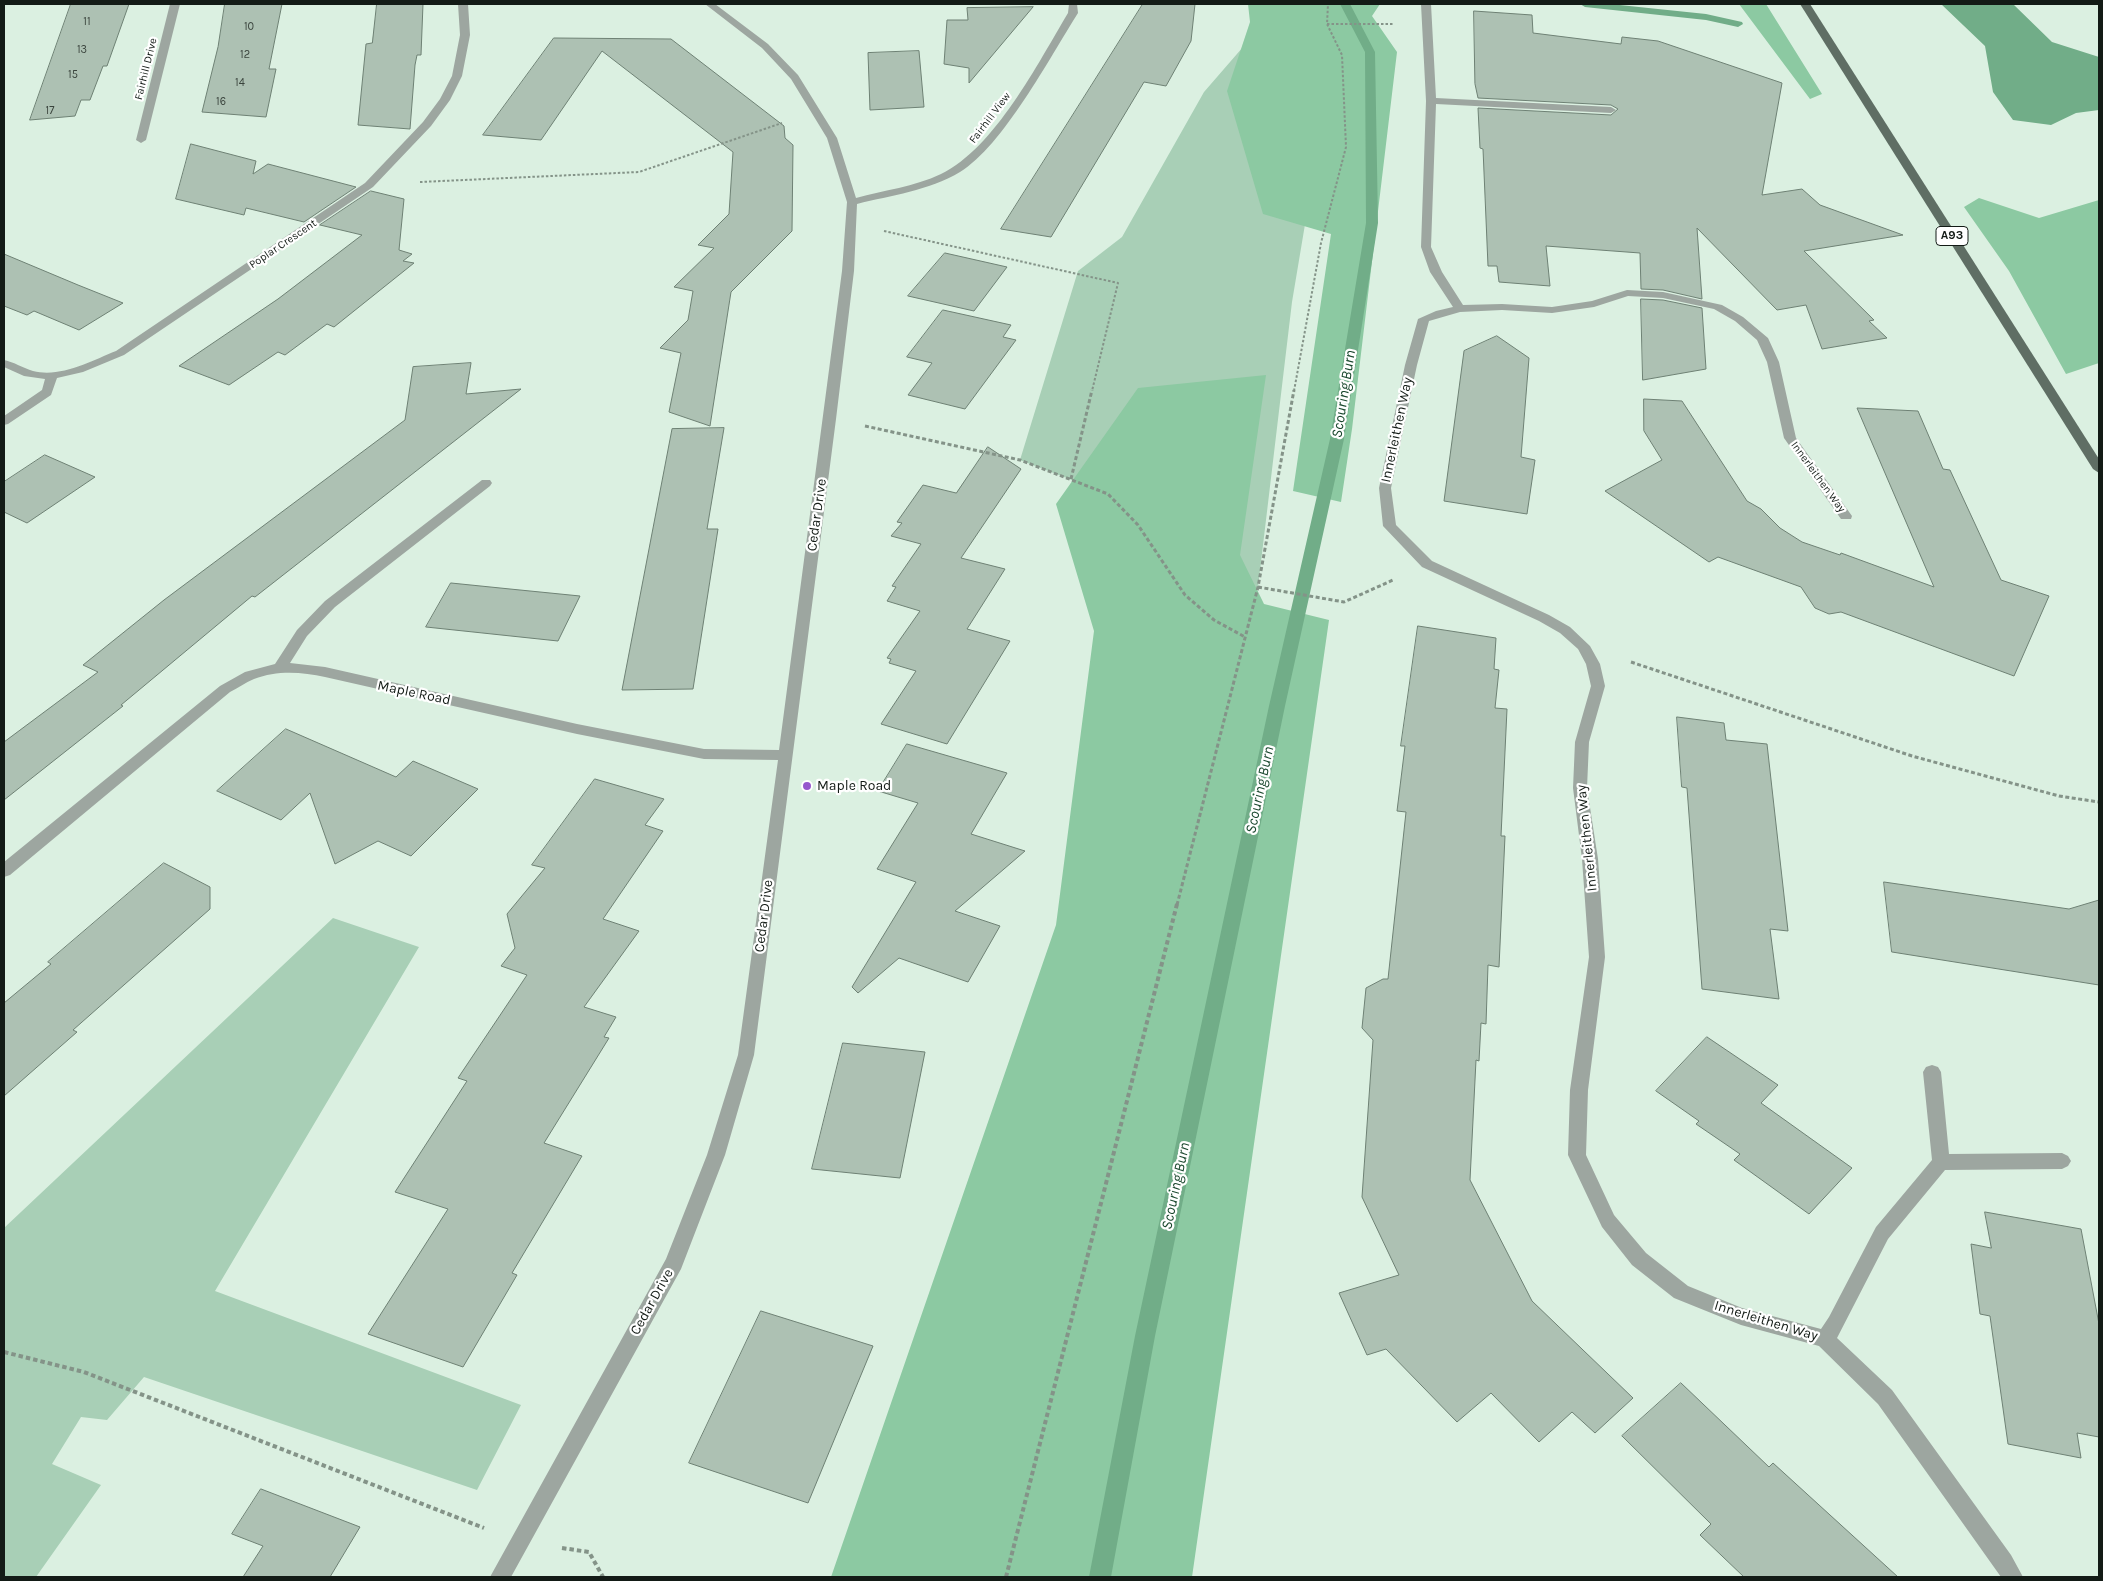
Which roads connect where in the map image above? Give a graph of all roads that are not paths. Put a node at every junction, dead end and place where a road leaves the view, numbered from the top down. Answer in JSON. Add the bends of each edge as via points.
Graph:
{"nodes":[{"id":1,"x":175,"y":4,"type":"edge"},
{"id":2,"x":463,"y":4,"type":"edge"},
{"id":3,"x":710,"y":4,"type":"edge"},
{"id":4,"x":1074,"y":4,"type":"edge"},
{"id":5,"x":1426,"y":4,"type":"edge"},
{"id":6,"x":1805,"y":4,"type":"edge"},
{"id":7,"x":1431,"y":101,"type":"junction"},
{"id":8,"x":1611,"y":110,"type":"dead end"},
{"id":9,"x":141,"y":140,"type":"dead end"},
{"id":10,"x":852,"y":202,"type":"junction"},
{"id":11,"x":1460,"y":309,"type":"junction"},
{"id":12,"x":4,"y":363,"type":"edge"},
{"id":13,"x":52,"y":376,"type":"junction"},
{"id":14,"x":4,"y":421,"type":"edge"},
{"id":15,"x":2099,"y":469,"type":"edge"},
{"id":16,"x":486,"y":483,"type":"dead end"},
{"id":17,"x":1846,"y":516,"type":"dead end"},
{"id":18,"x":280,"y":668,"type":"junction"},
{"id":19,"x":785,"y":755,"type":"junction"},
{"id":20,"x":4,"y":871,"type":"edge"},
{"id":21,"x":1932,"y":1072,"type":"dead end"},
{"id":22,"x":1941,"y":1162,"type":"junction"},
{"id":23,"x":2062,"y":1162,"type":"dead end"},
{"id":24,"x":1825,"y":1339,"type":"junction"},
{"id":25,"x":500,"y":1577,"type":"edge"},
{"id":26,"x":2013,"y":1577,"type":"edge"}],
"edges":[{"from":1,"to":9,"type":"street","name":"Fairhill Drive"},
{"from":2,"to":13,"type":"street","name":"Poplar Crescent","via":[[466,35],[457,76],[445,100],[427,124],[369,185],[120,353],[90,366]]},
{"from":3,"to":10,"type":"street","name":"Cedar Drive","via":[[765,46],[795,76],[832,138]]},
{"from":4,"to":10,"type":"street","name":"Fairhill View","via":[[1073,13],[1020,100],[976,157],[927,183]]},
{"from":5,"to":7,"type":"street"},
{"from":6,"to":15,"type":"main road","number":"A93"},
{"from":7,"to":8,"type":"street"},
{"from":7,"to":11,"type":"street","via":[[1426,247],[1436,272]]},
{"from":10,"to":19,"type":"street","name":"Cedar Drive","via":[[848,271]]},
{"from":11,"to":17,"type":"street","name":"Innerleithen Way","via":[[1552,310],[1594,304],[1627,293],[1663,295],[1718,307],[1762,338],[1773,362],[1790,438]]},
{"from":11,"to":24,"type":"street","name":"Innerleithen Way","via":[[1424,319],[1385,488],[1390,526],[1428,564],[1565,630],[1583,646],[1593,664],[1598,686],[1582,742],[1580,788],[1590,858],[1597,957],[1579,1090],[1577,1155],[1608,1221],[1639,1259],[1681,1292],[1740,1316]]},
{"from":12,"to":13,"type":"street","name":"Poplar Crescent","via":[[36,375]]},
{"from":13,"to":14,"type":"street","via":[[47,392]]},
{"from":16,"to":18,"type":"street","via":[[330,604],[302,633]]},
{"from":18,"to":19,"type":"street","name":"Maple Road","via":[[325,672],[704,754]]},
{"from":18,"to":20,"type":"street","name":"Maple Road","via":[[250,675],[225,689]]},
{"from":19,"to":25,"type":"street","name":"Cedar Drive","via":[[746,1055],[716,1155],[674,1264]]},
{"from":21,"to":22,"type":"street"},
{"from":22,"to":23,"type":"street"},
{"from":22,"to":24,"type":"street","name":"Innerleithen Way","via":[[1882,1233]]},
{"from":24,"to":26,"type":"street","name":"Innerleithen Way","via":[[1885,1397]]}]}
